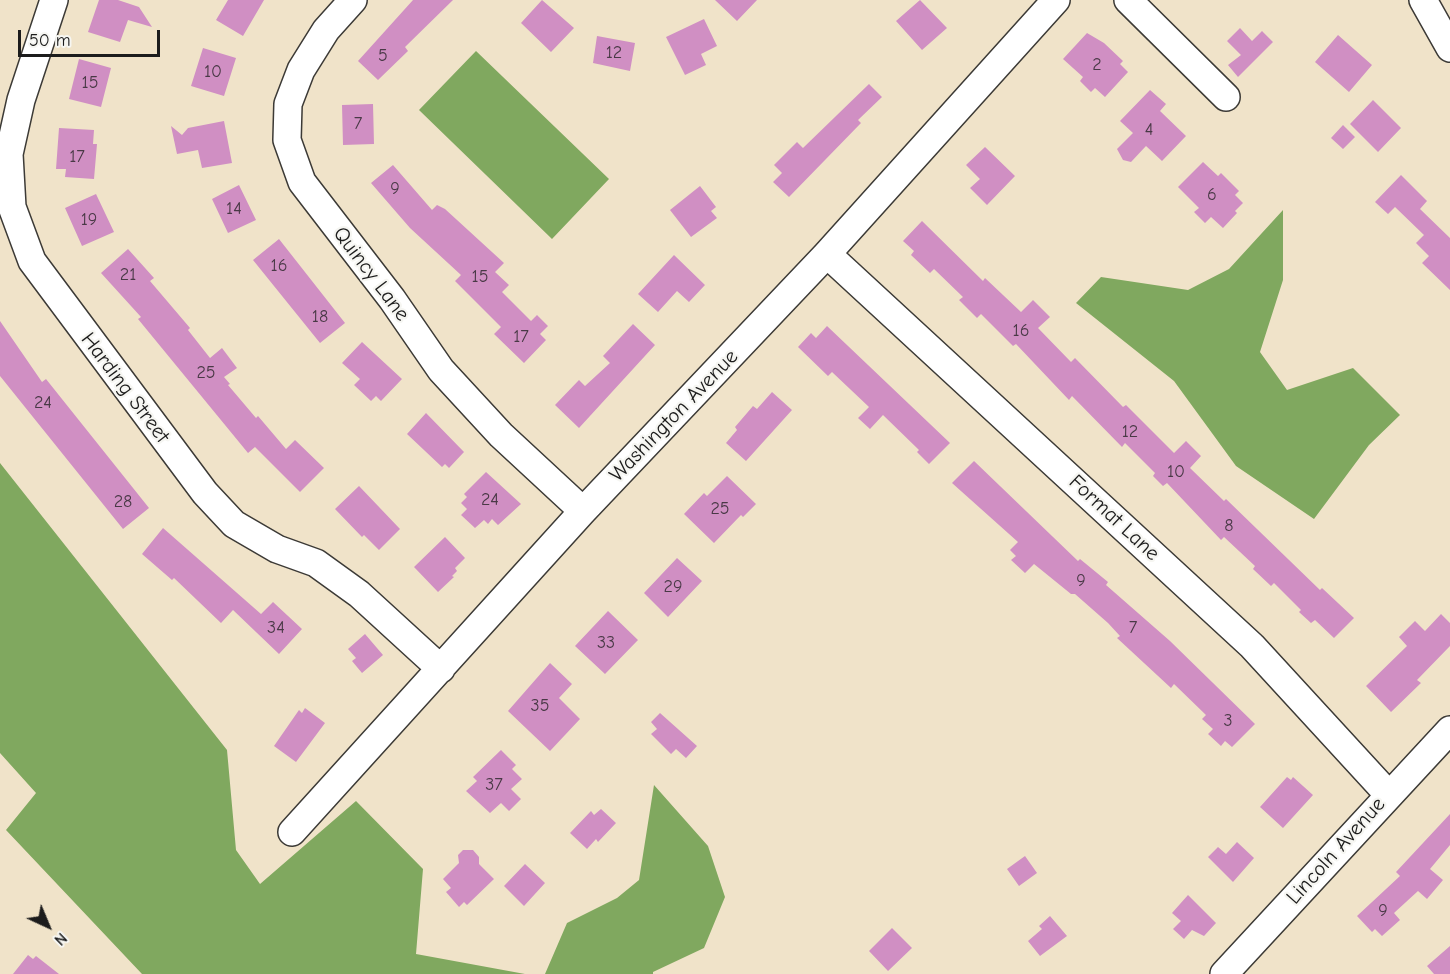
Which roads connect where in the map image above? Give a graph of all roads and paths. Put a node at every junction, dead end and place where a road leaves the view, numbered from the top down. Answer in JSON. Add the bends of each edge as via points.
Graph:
{"nodes":[{"id":1,"x":54,"y":0,"type":"edge"},
{"id":2,"x":353,"y":0,"type":"edge"},
{"id":3,"x":1056,"y":0,"type":"edge"},
{"id":4,"x":1128,"y":0,"type":"edge"},
{"id":5,"x":1423,"y":0,"type":"edge"},
{"id":6,"x":1450,"y":48,"type":"edge"},
{"id":7,"x":1226,"y":97,"type":"dead end"},
{"id":8,"x":827,"y":254,"type":"junction"},
{"id":9,"x":583,"y":511,"type":"junction"},
{"id":10,"x":441,"y":669,"type":"junction"},
{"id":11,"x":1450,"y":729,"type":"edge"},
{"id":12,"x":1388,"y":794,"type":"junction"},
{"id":13,"x":292,"y":832,"type":"dead end"},
{"id":14,"x":1224,"y":974,"type":"edge"}],
"edges":[{"from":1,"to":10,"type":"street","name":"Harding Street","via":[[21,100],[9,154],[12,207],[32,261],[205,493],[234,524],[277,549],[316,563],[359,594]]},
{"from":2,"to":9,"type":"street","name":"Quincy Lane","via":[[326,30],[301,70],[288,104],[287,140],[303,182],[441,370],[501,435]]},
{"from":3,"to":8,"type":"street","name":"Washington Avenue"},
{"from":4,"to":7,"type":"street"},
{"from":5,"to":6,"type":"street"},
{"from":8,"to":9,"type":"street","name":"Washington Avenue"},
{"from":8,"to":12,"type":"street","name":"Format Lane","via":[[1252,646]]},
{"from":9,"to":10,"type":"street","name":"Washington Avenue"},
{"from":10,"to":13,"type":"street","name":"Washington Avenue"},
{"from":11,"to":12,"type":"street","name":"Lincoln Avenue"},
{"from":12,"to":14,"type":"street","name":"Lincoln Avenue"}]}
